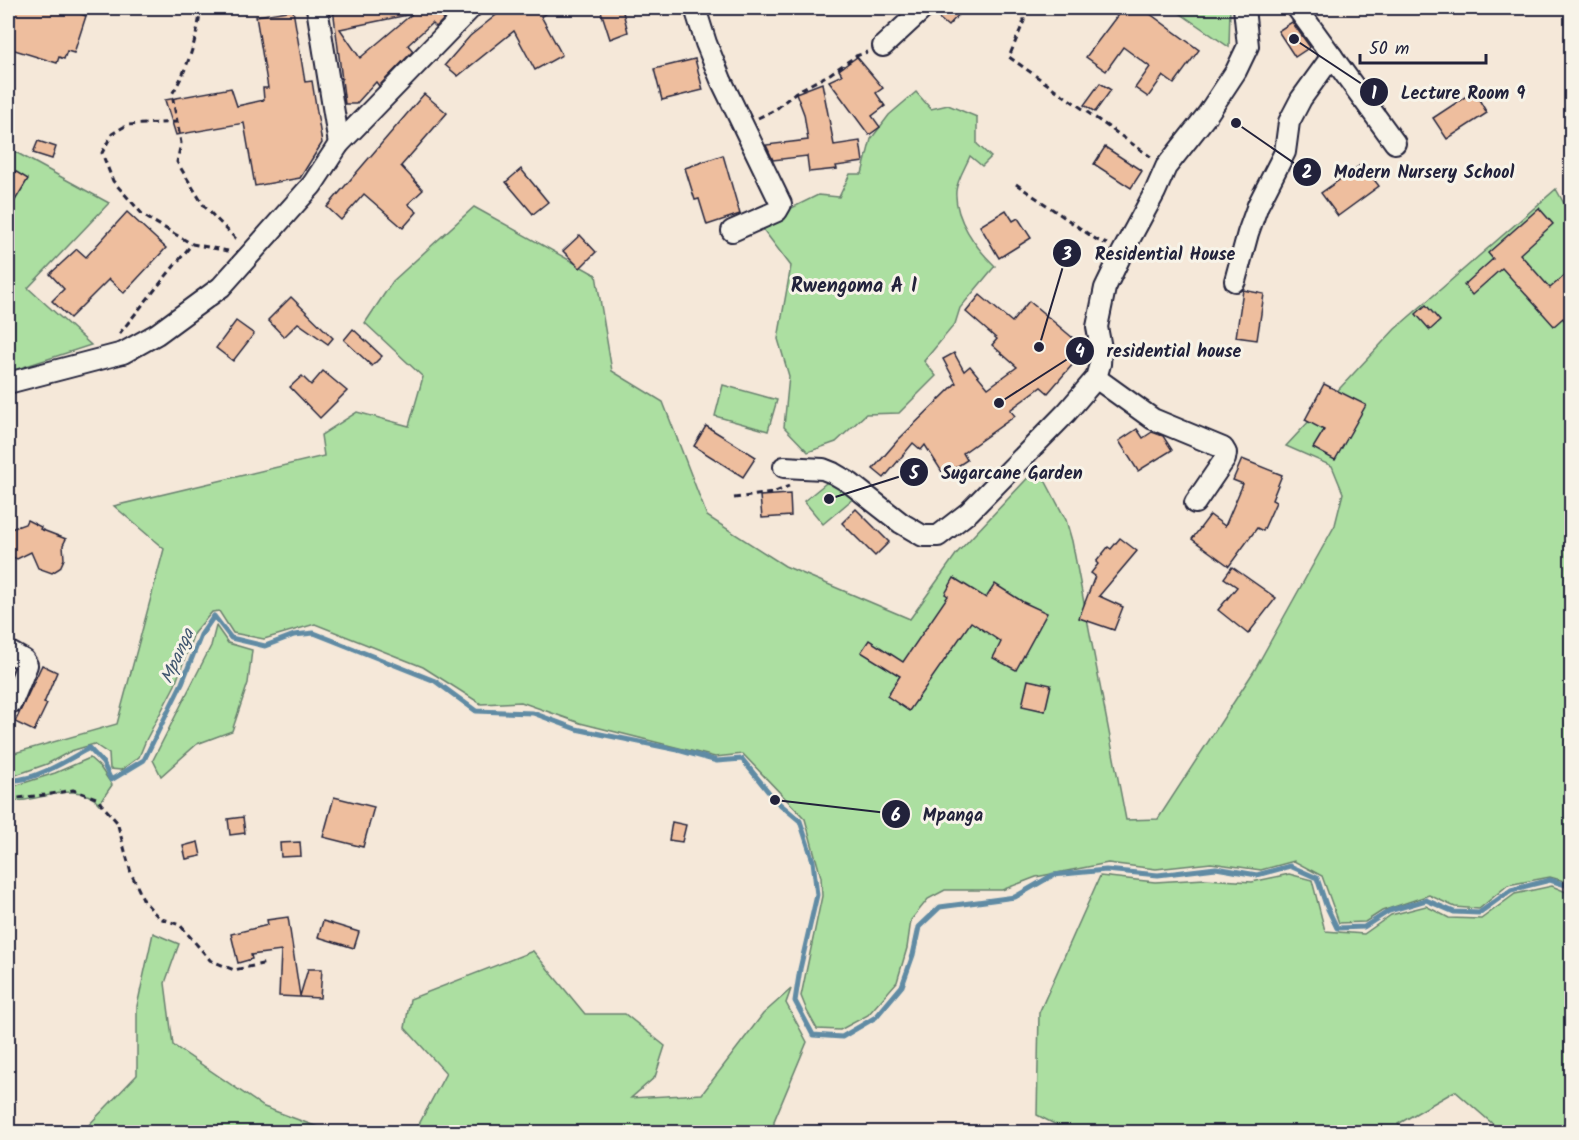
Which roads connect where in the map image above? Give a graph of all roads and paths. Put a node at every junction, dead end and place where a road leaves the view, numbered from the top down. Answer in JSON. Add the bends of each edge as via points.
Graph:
{"nodes":[{"id":1,"x":201,"y":8,"type":"edge"},
{"id":2,"x":317,"y":8,"type":"edge"},
{"id":3,"x":471,"y":8,"type":"edge"},
{"id":4,"x":695,"y":8,"type":"edge"},
{"id":5,"x":924,"y":8,"type":"edge"},
{"id":6,"x":1023,"y":8,"type":"edge"},
{"id":7,"x":1244,"y":8,"type":"edge"},
{"id":8,"x":1297,"y":8,"type":"edge"},
{"id":9,"x":883,"y":46,"type":"joint"},
{"id":10,"x":1332,"y":56,"type":"junction"},
{"id":11,"x":177,"y":122,"type":"junction"},
{"id":12,"x":742,"y":125,"type":"junction"},
{"id":13,"x":1395,"y":143,"type":"dead end"},
{"id":14,"x":339,"y":144,"type":"junction"},
{"id":15,"x":1166,"y":167,"type":"junction"},
{"id":16,"x":1016,"y":184,"type":"dead end"},
{"id":17,"x":732,"y":231,"type":"dead end"},
{"id":18,"x":192,"y":244,"type":"junction"},
{"id":19,"x":1122,"y":253,"type":"junction"},
{"id":20,"x":251,"y":255,"type":"junction"},
{"id":21,"x":1235,"y":281,"type":"dead end"},
{"id":22,"x":113,"y":340,"type":"dead end"},
{"id":23,"x":1096,"y":378,"type":"junction"},
{"id":24,"x":8,"y":384,"type":"edge"},
{"id":25,"x":784,"y":467,"type":"dead end"},
{"id":26,"x":790,"y":486,"type":"dead end"},
{"id":27,"x":735,"y":498,"type":"dead end"},
{"id":28,"x":1195,"y":503,"type":"dead end"},
{"id":29,"x":8,"y":651,"type":"edge"},
{"id":30,"x":12,"y":702,"type":"dead end"},
{"id":31,"x":8,"y":799,"type":"edge"},
{"id":32,"x":267,"y":963,"type":"dead end"}],
"edges":[{"from":1,"to":11,"type":"path","via":[[188,61],[172,94]]},
{"from":2,"to":14,"type":"street"},
{"from":3,"to":14,"type":"street"},
{"from":4,"to":12,"type":"street"},
{"from":5,"to":9,"type":"street"},
{"from":6,"to":15,"type":"path","via":[[1024,21],[1009,57]]},
{"from":7,"to":15,"type":"street","via":[[1248,46],[1244,55],[1207,115]]},
{"from":8,"to":10,"type":"street"},
{"from":9,"to":12,"type":"path","via":[[856,56],[796,92],[775,110]]},
{"from":10,"to":13,"type":"street"},
{"from":10,"to":21,"type":"street","via":[[1289,122],[1285,152],[1258,205]]},
{"from":11,"to":18,"type":"path","via":[[127,125],[112,134],[102,153],[112,182],[144,216]]},
{"from":11,"to":20,"type":"path","via":[[181,143],[177,162],[204,206]]},
{"from":12,"to":17,"type":"street","via":[[781,204],[777,211]]},
{"from":14,"to":20,"type":"street","via":[[312,185]]},
{"from":15,"to":19,"type":"street"},
{"from":16,"to":19,"type":"path"},
{"from":18,"to":20,"type":"path"},
{"from":18,"to":22,"type":"path"},
{"from":19,"to":23,"type":"street","via":[[1099,312],[1101,348]]},
{"from":20,"to":24,"type":"street","via":[[221,287],[157,334],[123,353]]},
{"from":23,"to":25,"type":"street","via":[[969,512],[938,536],[923,536],[833,473]]},
{"from":23,"to":28,"type":"street","via":[[1153,419],[1223,448],[1226,459]]},
{"from":26,"to":27,"type":"path","via":[[773,493]]},
{"from":29,"to":30,"type":"street","via":[[27,665]]},
{"from":31,"to":32,"type":"path","via":[[73,790],[96,798],[117,822],[131,873],[144,901],[159,918],[180,925],[210,960],[234,970]]}]}
